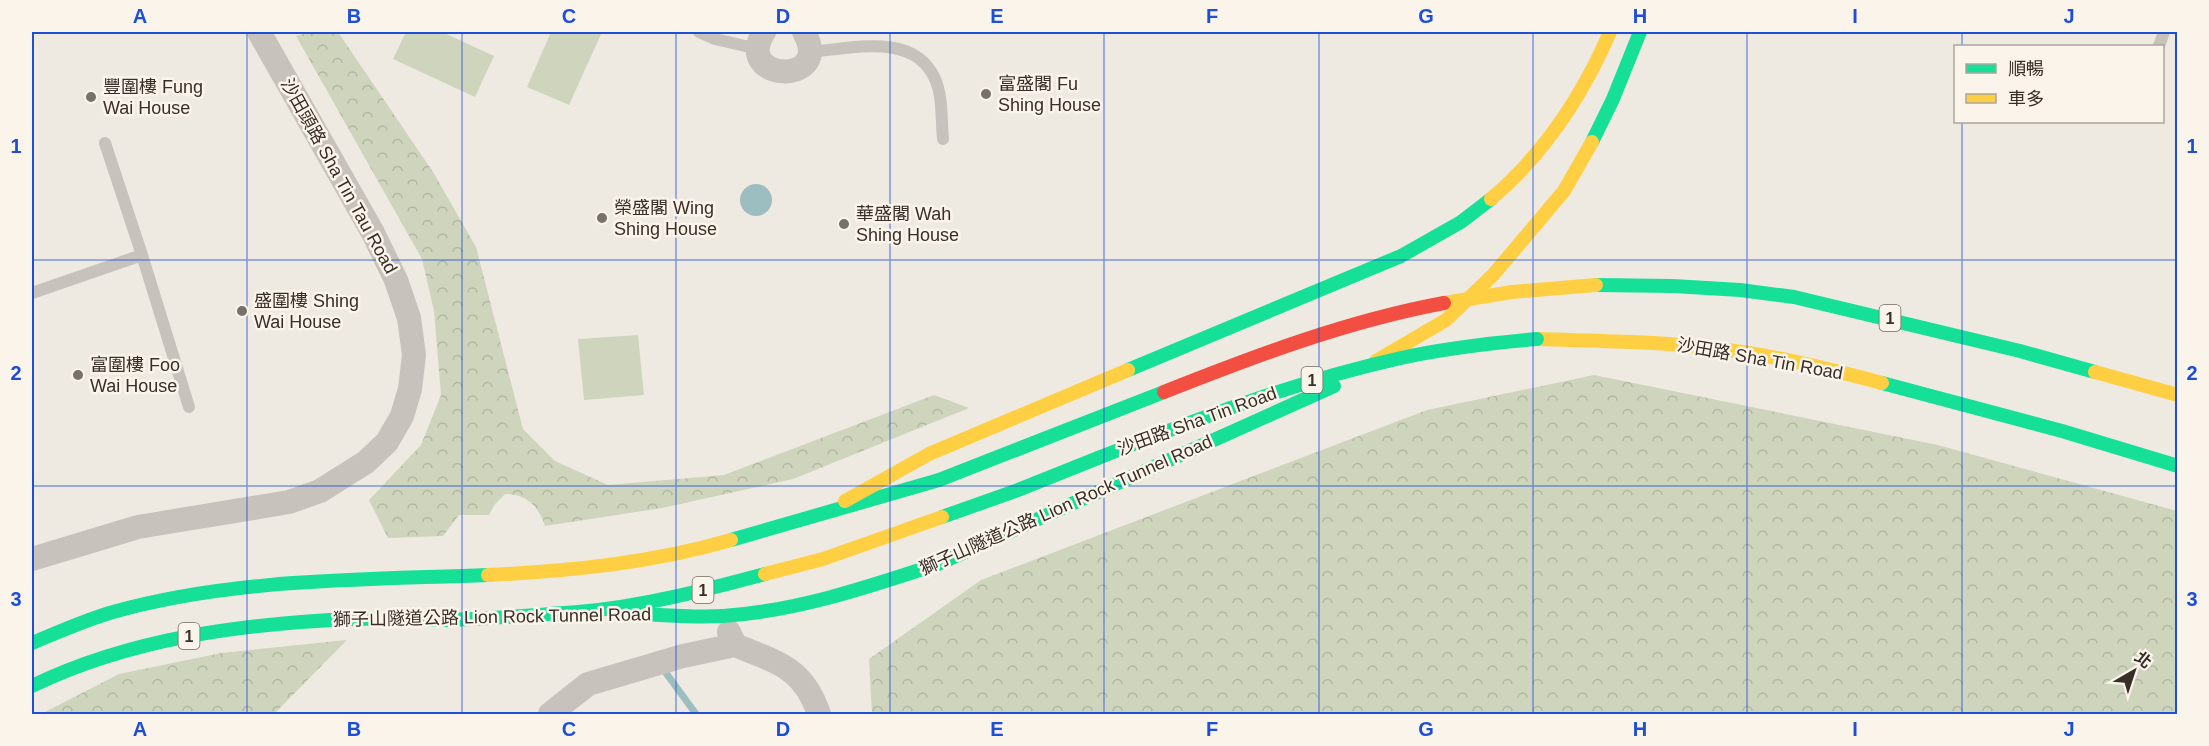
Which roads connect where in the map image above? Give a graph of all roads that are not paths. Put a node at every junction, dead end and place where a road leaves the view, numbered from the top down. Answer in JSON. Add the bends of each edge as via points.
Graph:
{"nodes":[{"id":1,"x":260,"y":32,"type":"edge"},
{"id":2,"x":699,"y":32,"type":"edge"},
{"id":3,"x":1610,"y":32,"type":"edge"},
{"id":4,"x":1640,"y":32,"type":"edge"},
{"id":5,"x":761,"y":40,"type":"edge"},
{"id":6,"x":806,"y":42,"type":"edge"},
{"id":7,"x":943,"y":139,"type":"dead end"},
{"id":8,"x":105,"y":143,"type":"dead end"},
{"id":9,"x":142,"y":255,"type":"junction"},
{"id":10,"x":32,"y":292,"type":"edge"},
{"id":11,"x":2178,"y":395,"type":"edge"},
{"id":12,"x":189,"y":406,"type":"dead end"},
{"id":13,"x":2178,"y":465,"type":"edge"},
{"id":14,"x":826,"y":511,"type":"junction"},
{"id":15,"x":32,"y":557,"type":"edge"},
{"id":16,"x":581,"y":612,"type":"junction"},
{"id":17,"x":720,"y":616,"type":"junction"},
{"id":18,"x":32,"y":643,"type":"edge"},
{"id":19,"x":735,"y":645,"type":"junction"},
{"id":20,"x":32,"y":686,"type":"edge"},
{"id":21,"x":550,"y":714,"type":"edge"},
{"id":22,"x":819,"y":714,"type":"edge"}],
"edges":[{"from":1,"to":15,"type":"street","name":"沙田頭路 Sha Tin Tau Road","via":[[396,280],[409,318],[414,355],[411,389],[402,416],[387,442],[366,462],[320,491],[289,502],[138,527]]},
{"from":2,"to":5,"type":"lane","via":[[715,39]]},
{"from":3,"to":14,"type":"main road","via":[[1579,96],[1542,148],[1513,180],[1461,222],[1401,256],[929,454]]},
{"from":4,"to":17,"type":"main road","name":"獅子山隧道公路 Lion Rock Tunnel Road","via":[[1613,99],[1564,191],[1493,275],[1446,320],[1332,387],[938,564],[839,596]]},
{"from":5,"to":6,"type":"street","via":[[764,63],[787,73],[801,66]]},
{"from":6,"to":7,"type":"lane","via":[[891,47],[912,53],[936,80]]},
{"from":8,"to":9,"type":"lane"},
{"from":9,"to":10,"type":"lane"},
{"from":9,"to":12,"type":"lane"},
{"from":11,"to":14,"type":"main road","name":"沙田路 Sha Tin Road","number":"1","bridge":true,"via":[[2020,351],[1794,297],[1673,286],[1596,285],[1527,290],[1377,318],[1276,349],[939,480]]},
{"from":13,"to":16,"type":"main road","name":"沙田路 Sha Tin Road","number":"1","bridge":true,"via":[[1861,377],[1775,359],[1641,341],[1537,339],[1432,351],[1313,380],[823,559],[716,587]]},
{"from":14,"to":18,"type":"main road","number":"1","via":[[699,549],[614,564],[532,573],[258,586],[189,595],[114,612]]},
{"from":16,"to":17,"type":"main road","name":"獅子山隧道公路 Lion Rock Tunnel Road"},
{"from":16,"to":20,"type":"main road","name":"獅子山隧道公路 Lion Rock Tunnel Road","number":"1","via":[[448,620],[353,619],[203,633],[99,659]]},
{"from":17,"to":19,"type":"street"},
{"from":19,"to":21,"type":"street","via":[[588,684]]},
{"from":19,"to":22,"type":"street","via":[[787,667],[804,682]]}]}
